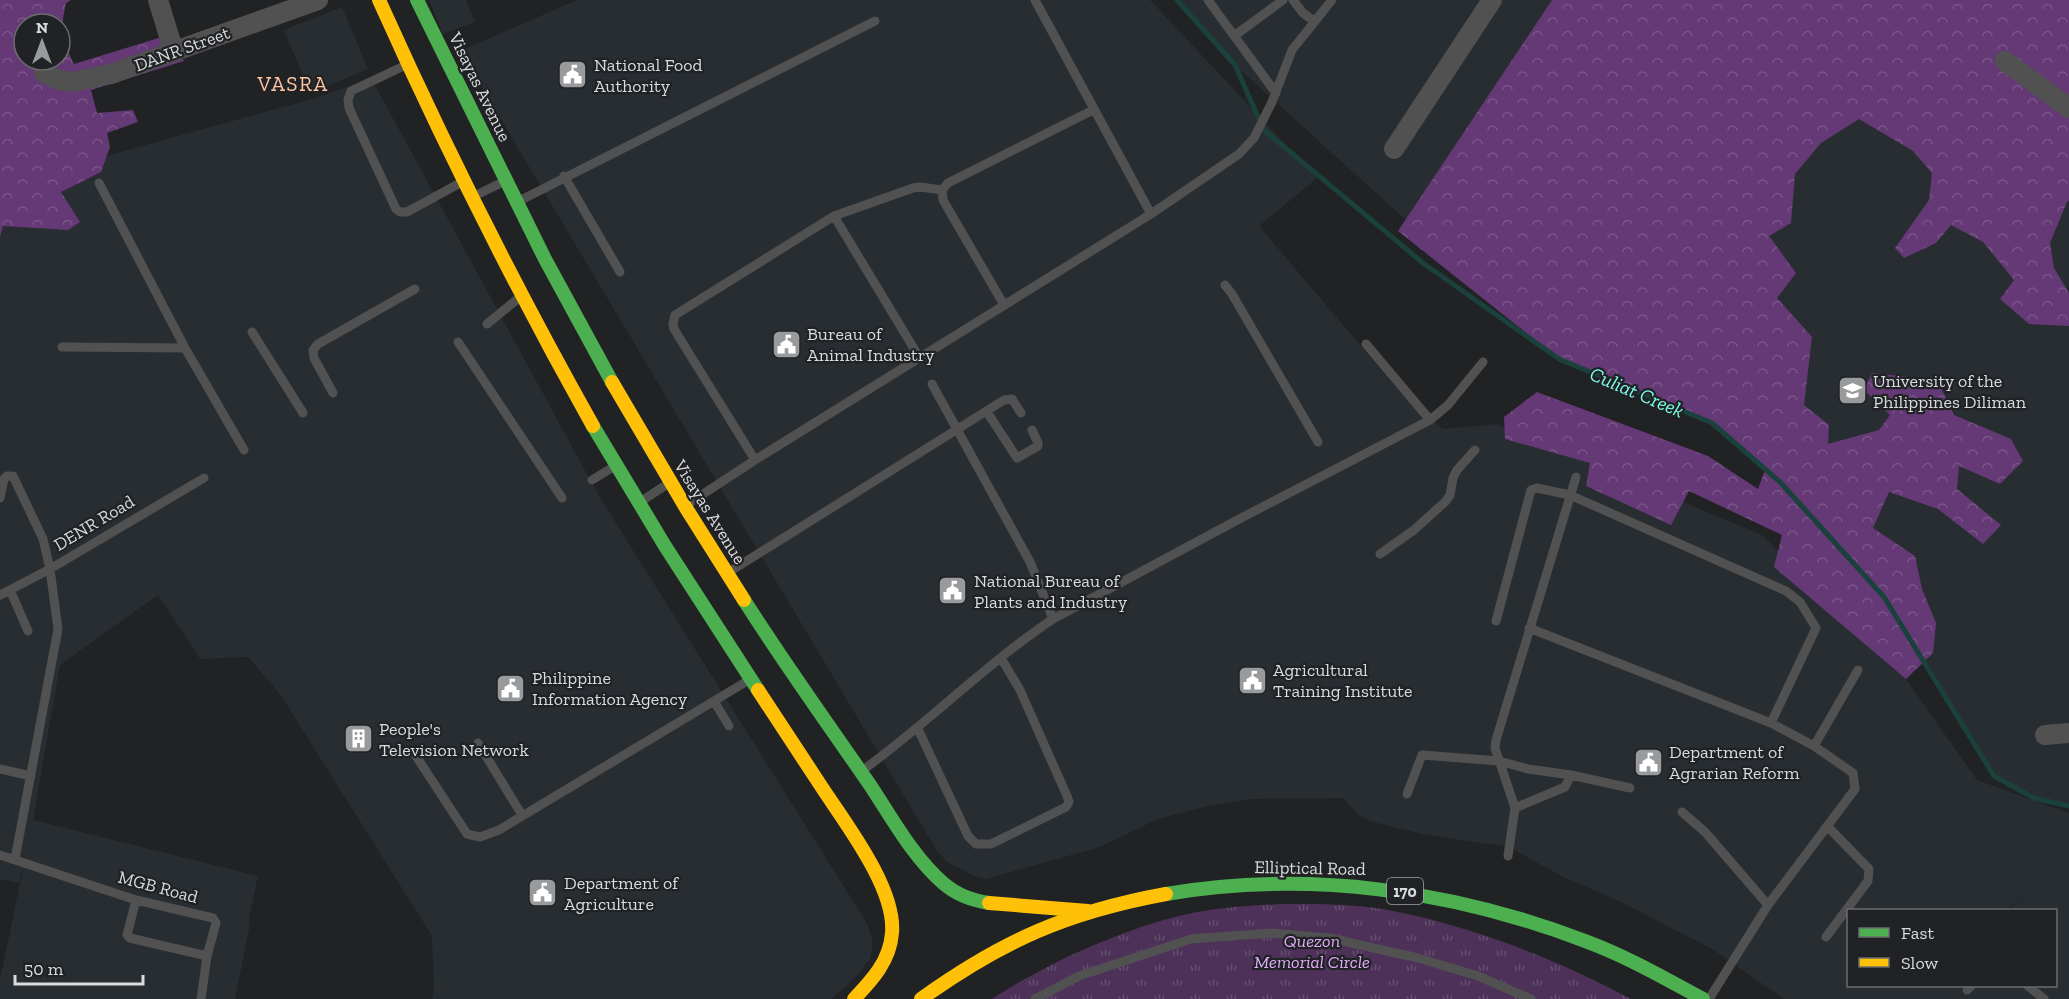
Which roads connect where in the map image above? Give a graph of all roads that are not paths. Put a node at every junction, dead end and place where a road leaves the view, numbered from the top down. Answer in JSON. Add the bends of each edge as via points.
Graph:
{"nodes":[{"id":1,"x":158,"y":0,"type":"edge"},
{"id":2,"x":318,"y":0,"type":"edge"},
{"id":3,"x":379,"y":0,"type":"edge"},
{"id":4,"x":417,"y":0,"type":"edge"},
{"id":5,"x":1035,"y":0,"type":"edge"},
{"id":6,"x":1208,"y":0,"type":"edge"},
{"id":7,"x":1283,"y":0,"type":"edge"},
{"id":8,"x":1293,"y":0,"type":"edge"},
{"id":9,"x":1332,"y":0,"type":"edge"},
{"id":10,"x":1492,"y":0,"type":"edge"},
{"id":11,"x":875,"y":21,"type":"dead end"},
{"id":12,"x":1314,"y":21,"type":"junction"},
{"id":13,"x":1234,"y":36,"type":"junction"},
{"id":14,"x":174,"y":52,"type":"junction"},
{"id":15,"x":2005,"y":61,"type":"dead end"},
{"id":16,"x":408,"y":64,"type":"junction"},
{"id":17,"x":44,"y":73,"type":"dead end"},
{"id":18,"x":1276,"y":93,"type":"junction"},
{"id":19,"x":2069,"y":108,"type":"edge"},
{"id":20,"x":1093,"y":110,"type":"junction"},
{"id":21,"x":1395,"y":149,"type":"dead end"},
{"id":22,"x":564,"y":176,"type":"junction"},
{"id":23,"x":464,"y":181,"type":"junction"},
{"id":24,"x":505,"y":181,"type":"junction"},
{"id":25,"x":99,"y":183,"type":"dead end"},
{"id":26,"x":942,"y":190,"type":"junction"},
{"id":27,"x":471,"y":197,"type":"junction"},
{"id":28,"x":516,"y":202,"type":"junction"},
{"id":29,"x":1150,"y":214,"type":"junction"},
{"id":30,"x":834,"y":216,"type":"junction"},
{"id":31,"x":620,"y":272,"type":"dead end"},
{"id":32,"x":1225,"y":285,"type":"dead end"},
{"id":33,"x":415,"y":289,"type":"dead end"},
{"id":34,"x":521,"y":295,"type":"junction"},
{"id":35,"x":1004,"y":305,"type":"junction"},
{"id":36,"x":487,"y":324,"type":"dead end"},
{"id":37,"x":252,"y":332,"type":"dead end"},
{"id":38,"x":458,"y":342,"type":"dead end"},
{"id":39,"x":1366,"y":344,"type":"dead end"},
{"id":40,"x":62,"y":347,"type":"dead end"},
{"id":41,"x":185,"y":348,"type":"junction"},
{"id":42,"x":920,"y":357,"type":"junction"},
{"id":43,"x":1483,"y":362,"type":"dead end"},
{"id":44,"x":932,"y":384,"type":"dead end"},
{"id":45,"x":333,"y":393,"type":"dead end"},
{"id":46,"x":987,"y":412,"type":"junction"},
{"id":47,"x":303,"y":413,"type":"dead end"},
{"id":48,"x":1021,"y":413,"type":"dead end"},
{"id":49,"x":1430,"y":420,"type":"junction"},
{"id":50,"x":956,"y":430,"type":"junction"},
{"id":51,"x":1032,"y":430,"type":"dead end"},
{"id":52,"x":1318,"y":442,"type":"dead end"},
{"id":53,"x":244,"y":450,"type":"dead end"},
{"id":54,"x":1475,"y":450,"type":"dead end"},
{"id":55,"x":755,"y":460,"type":"junction"},
{"id":56,"x":616,"y":466,"type":"junction"},
{"id":57,"x":204,"y":477,"type":"dead end"},
{"id":58,"x":1576,"y":477,"type":"dead end"},
{"id":59,"x":592,"y":480,"type":"dead end"},
{"id":60,"x":670,"y":482,"type":"junction"},
{"id":61,"x":1570,"y":495,"type":"junction"},
{"id":62,"x":0,"y":498,"type":"edge"},
{"id":63,"x":562,"y":498,"type":"dead end"},
{"id":64,"x":638,"y":503,"type":"junction"},
{"id":65,"x":685,"y":506,"type":"junction"},
{"id":66,"x":1380,"y":554,"type":"dead end"},
{"id":67,"x":51,"y":569,"type":"junction"},
{"id":68,"x":727,"y":573,"type":"junction"},
{"id":69,"x":10,"y":590,"type":"junction"},
{"id":70,"x":0,"y":595,"type":"edge"},
{"id":71,"x":1053,"y":619,"type":"junction"},
{"id":72,"x":1496,"y":621,"type":"dead end"},
{"id":73,"x":1529,"y":628,"type":"junction"},
{"id":74,"x":28,"y":630,"type":"dead end"},
{"id":75,"x":766,"y":633,"type":"junction"},
{"id":76,"x":733,"y":652,"type":"junction"},
{"id":77,"x":1001,"y":658,"type":"junction"},
{"id":78,"x":766,"y":667,"type":"junction"},
{"id":79,"x":1858,"y":670,"type":"dead end"},
{"id":80,"x":714,"y":701,"type":"junction"},
{"id":81,"x":1771,"y":723,"type":"junction"},
{"id":82,"x":729,"y":726,"type":"dead end"},
{"id":83,"x":918,"y":729,"type":"junction"},
{"id":84,"x":2069,"y":733,"type":"edge"},
{"id":85,"x":2045,"y":735,"type":"dead end"},
{"id":86,"x":478,"y":743,"type":"dead end"},
{"id":87,"x":1814,"y":747,"type":"junction"},
{"id":88,"x":416,"y":756,"type":"dead end"},
{"id":89,"x":1499,"y":761,"type":"junction"},
{"id":90,"x":0,"y":770,"type":"edge"},
{"id":91,"x":861,"y":772,"type":"junction"},
{"id":92,"x":1571,"y":775,"type":"junction"},
{"id":93,"x":31,"y":776,"type":"junction"},
{"id":94,"x":1630,"y":788,"type":"dead end"},
{"id":95,"x":1407,"y":794,"type":"dead end"},
{"id":96,"x":1515,"y":808,"type":"junction"},
{"id":97,"x":1682,"y":812,"type":"dead end"},
{"id":98,"x":522,"y":815,"type":"junction"},
{"id":99,"x":1827,"y":826,"type":"junction"},
{"id":100,"x":0,"y":855,"type":"edge"},
{"id":101,"x":1508,"y":856,"type":"dead end"},
{"id":102,"x":15,"y":859,"type":"junction"},
{"id":103,"x":136,"y":900,"type":"junction"},
{"id":104,"x":1768,"y":905,"type":"junction"},
{"id":105,"x":1089,"y":911,"type":"junction"},
{"id":106,"x":1826,"y":937,"type":"dead end"},
{"id":107,"x":207,"y":956,"type":"junction"},
{"id":108,"x":2029,"y":987,"type":"edge"},
{"id":109,"x":201,"y":999,"type":"edge"},
{"id":110,"x":854,"y":999,"type":"edge"},
{"id":111,"x":921,"y":999,"type":"edge"},
{"id":112,"x":1035,"y":999,"type":"edge"},
{"id":113,"x":1531,"y":999,"type":"edge"},
{"id":114,"x":1703,"y":999,"type":"edge"},
{"id":115,"x":1709,"y":999,"type":"edge"},
{"id":116,"x":2044,"y":999,"type":"edge"}],
"edges":[{"from":1,"to":14,"type":"street"},
{"from":2,"to":14,"type":"street","name":"DANR Street"},
{"from":3,"to":16,"type":"main road","name":"Visayas Avenue"},
{"from":4,"to":24,"type":"main road","name":"Visayas Avenue"},
{"from":5,"to":20,"type":"lane"},
{"from":6,"to":13,"type":"lane"},
{"from":7,"to":13,"type":"lane"},
{"from":8,"to":12,"type":"lane"},
{"from":9,"to":12,"type":"lane"},
{"from":10,"to":21,"type":"street"},
{"from":11,"to":22,"type":"lane"},
{"from":12,"to":18,"type":"lane","via":[[1292,50]]},
{"from":13,"to":18,"type":"lane"},
{"from":14,"to":17,"type":"street","name":"DANR Street","via":[[111,74],[72,82]]},
{"from":15,"to":19,"type":"street"},
{"from":16,"to":23,"type":"main road","name":"Visayas Avenue"},
{"from":16,"to":23,"type":"lane","via":[[351,91],[348,100],[396,208],[406,213]]},
{"from":18,"to":29,"type":"lane","via":[[1254,138],[1239,154]]},
{"from":20,"to":26,"type":"lane","via":[[948,183]]},
{"from":20,"to":29,"type":"lane"},
{"from":22,"to":28,"type":"lane"},
{"from":22,"to":31,"type":"lane"},
{"from":23,"to":27,"type":"main road","name":"Visayas Avenue"},
{"from":24,"to":27,"type":"lane"},
{"from":24,"to":28,"type":"main road","name":"Visayas Avenue"},
{"from":25,"to":41,"type":"lane"},
{"from":26,"to":30,"type":"lane","via":[[913,188]]},
{"from":26,"to":35,"type":"lane","via":[[943,200]]},
{"from":27,"to":34,"type":"main road","name":"Visayas Avenue"},
{"from":28,"to":60,"type":"main road","name":"Visayas Avenue","via":[[590,344]]},
{"from":29,"to":35,"type":"lane"},
{"from":30,"to":42,"type":"lane"},
{"from":30,"to":55,"type":"lane","via":[[673,319],[674,329]]},
{"from":32,"to":52,"type":"lane"},
{"from":33,"to":45,"type":"lane","via":[[318,344],[314,358]]},
{"from":34,"to":36,"type":"lane"},
{"from":34,"to":56,"type":"main road","name":"Visayas Avenue"},
{"from":35,"to":42,"type":"lane"},
{"from":37,"to":47,"type":"lane"},
{"from":38,"to":63,"type":"lane"},
{"from":39,"to":49,"type":"lane"},
{"from":40,"to":41,"type":"lane"},
{"from":41,"to":53,"type":"lane"},
{"from":42,"to":55,"type":"lane"},
{"from":43,"to":49,"type":"lane","via":[[1448,405]]},
{"from":44,"to":50,"type":"lane"},
{"from":46,"to":48,"type":"lane","via":[[1009,398]]},
{"from":46,"to":50,"type":"lane"},
{"from":46,"to":51,"type":"lane","via":[[1017,458],[1038,446]]},
{"from":49,"to":71,"type":"lane"},
{"from":50,"to":68,"type":"lane"},
{"from":50,"to":71,"type":"lane","via":[[1030,562]]},
{"from":54,"to":66,"type":"lane","via":[[1457,470],[1446,501]]},
{"from":55,"to":65,"type":"lane"},
{"from":56,"to":59,"type":"lane"},
{"from":56,"to":64,"type":"main road","name":"Visayas Avenue"},
{"from":57,"to":67,"type":"lane","name":"DENR Road"},
{"from":58,"to":61,"type":"lane"},
{"from":60,"to":64,"type":"lane"},
{"from":60,"to":65,"type":"main road","name":"Visayas Avenue"},
{"from":61,"to":72,"type":"lane","via":[[1531,490]]},
{"from":61,"to":73,"type":"lane"},
{"from":61,"to":81,"type":"lane","via":[[1786,591],[1800,602],[1816,628]]},
{"from":62,"to":67,"type":"lane","via":[[4,480],[13,476],[43,539]]},
{"from":64,"to":76,"type":"main road","name":"Visayas Avenue"},
{"from":65,"to":68,"type":"main road","name":"Visayas Avenue"},
{"from":67,"to":69,"type":"lane","name":"DENR Road"},
{"from":67,"to":93,"type":"lane","via":[[58,634]]},
{"from":68,"to":75,"type":"main road","name":"Visayas Avenue"},
{"from":69,"to":70,"type":"lane","name":"DENR Road"},
{"from":69,"to":74,"type":"lane"},
{"from":71,"to":77,"type":"lane"},
{"from":73,"to":81,"type":"lane"},
{"from":73,"to":89,"type":"lane","via":[[1496,740]]},
{"from":75,"to":76,"type":"main road","via":[[753,647]]},
{"from":75,"to":78,"type":"main road","name":"Visayas Avenue"},
{"from":76,"to":78,"type":"main road","name":"Visayas Avenue"},
{"from":77,"to":83,"type":"lane"},
{"from":77,"to":83,"type":"lane","via":[[1020,690],[1067,796],[1066,807],[991,844],[976,844],[968,836]]},
{"from":78,"to":80,"type":"lane"},
{"from":78,"to":91,"type":"main road","name":"Visayas Avenue"},
{"from":78,"to":110,"type":"main road","name":"Visayas Avenue","via":[[884,890],[891,911],[890,949],[882,970]]},
{"from":79,"to":87,"type":"lane"},
{"from":80,"to":82,"type":"lane"},
{"from":80,"to":98,"type":"lane"},
{"from":81,"to":87,"type":"lane"},
{"from":83,"to":91,"type":"lane"},
{"from":84,"to":85,"type":"street"},
{"from":86,"to":98,"type":"lane"},
{"from":87,"to":99,"type":"lane","via":[[1849,769],[1855,782],[1854,792]]},
{"from":88,"to":98,"type":"lane","via":[[467,834],[480,837]]},
{"from":89,"to":92,"type":"lane"},
{"from":89,"to":95,"type":"lane","via":[[1422,755]]},
{"from":89,"to":96,"type":"lane"},
{"from":90,"to":93,"type":"lane"},
{"from":91,"to":105,"type":"main road","name":"Visayas Avenue","via":[[924,862],[953,892],[966,899],[990,903]]},
{"from":92,"to":94,"type":"lane"},
{"from":92,"to":96,"type":"lane","via":[[1566,787]]},
{"from":93,"to":102,"type":"lane"},
{"from":96,"to":101,"type":"lane"},
{"from":97,"to":104,"type":"lane","via":[[1705,832]]},
{"from":99,"to":104,"type":"lane"},
{"from":99,"to":106,"type":"lane","via":[[1869,869],[1869,874]]},
{"from":100,"to":102,"type":"lane","name":"MGB Road"},
{"from":102,"to":103,"type":"lane","name":"MGB Road"},
{"from":103,"to":107,"type":"lane","name":"MGB Road","via":[[215,920]]},
{"from":103,"to":107,"type":"lane","via":[[129,938]]},
{"from":104,"to":115,"type":"lane"},
{"from":105,"to":111,"type":"main road","name":"Elliptical Road","number":"170","via":[[1009,943]]},
{"from":105,"to":114,"type":"main road","name":"Elliptical Road","number":"170","via":[[1190,890],[1257,884],[1324,884],[1413,892],[1519,916],[1569,933],[1618,953]]},
{"from":107,"to":109,"type":"lane","name":"MGB Road"},
{"from":108,"to":116,"type":"lane"},
{"from":112,"to":113,"type":"lane","via":[[1080,976],[1191,939],[1271,933],[1329,938],[1418,958],[1478,976]]}]}
